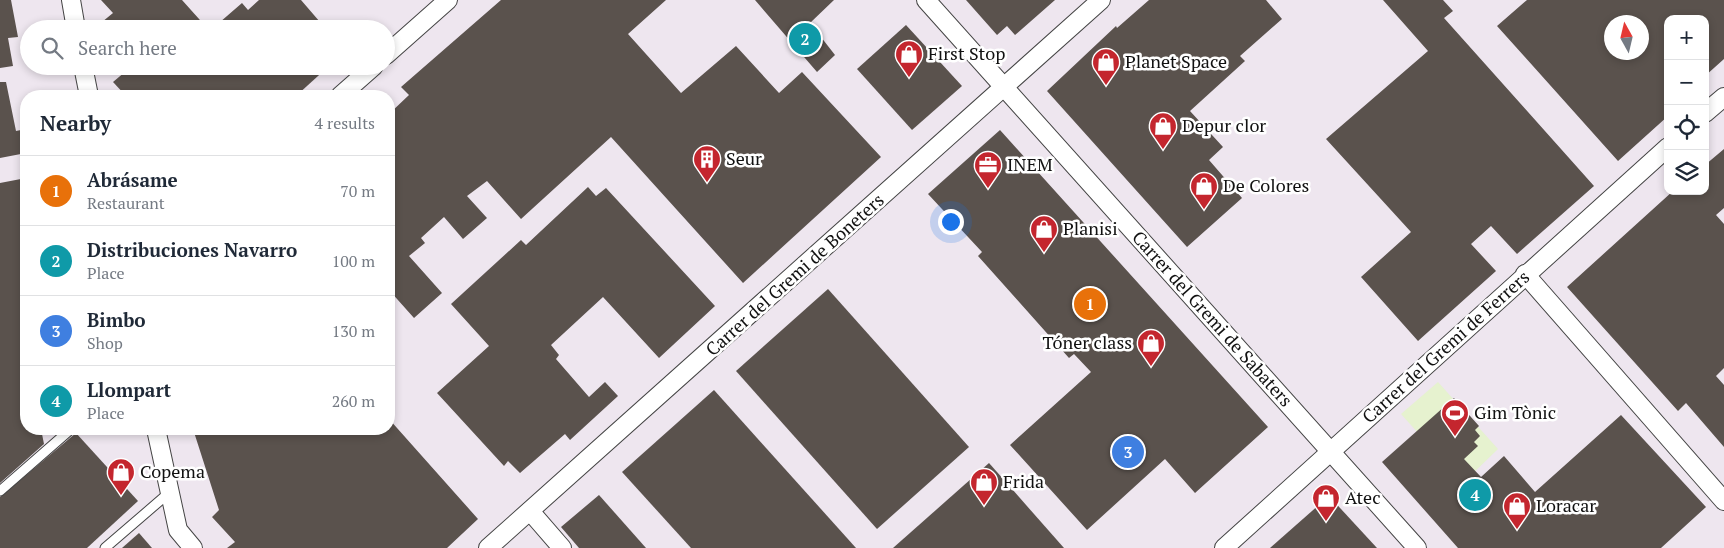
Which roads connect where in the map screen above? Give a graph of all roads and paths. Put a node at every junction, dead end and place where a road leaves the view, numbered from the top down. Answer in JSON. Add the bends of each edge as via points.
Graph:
{"nodes":[{"id":1,"x":71,"y":0,"type":"edge"},
{"id":2,"x":448,"y":0,"type":"edge"},
{"id":3,"x":926,"y":0,"type":"edge"},
{"id":4,"x":1101,"y":0,"type":"edge"},
{"id":5,"x":74,"y":20,"type":"edge"},
{"id":6,"x":395,"y":47,"type":"edge"},
{"id":7,"x":85,"y":75,"type":"edge"},
{"id":8,"x":364,"y":75,"type":"edge"},
{"id":9,"x":1005,"y":88,"type":"junction"},
{"id":10,"x":88,"y":90,"type":"edge"},
{"id":11,"x":347,"y":90,"type":"edge"},
{"id":12,"x":1724,"y":97,"type":"edge"},
{"id":13,"x":1709,"y":110,"type":"edge"},
{"id":14,"x":1665,"y":150,"type":"edge"},
{"id":15,"x":1525,"y":274,"type":"junction"},
{"id":16,"x":64,"y":435,"type":"edge"},
{"id":17,"x":157,"y":435,"type":"edge"},
{"id":18,"x":1331,"y":452,"type":"junction"},
{"id":19,"x":0,"y":490,"type":"edge"},
{"id":20,"x":170,"y":492,"type":"junction"},
{"id":21,"x":1724,"y":501,"type":"edge"},
{"id":22,"x":530,"y":511,"type":"junction"},
{"id":23,"x":105,"y":548,"type":"edge"},
{"id":24,"x":193,"y":548,"type":"edge"},
{"id":25,"x":488,"y":548,"type":"edge"},
{"id":26,"x":562,"y":548,"type":"edge"},
{"id":27,"x":1224,"y":548,"type":"edge"},
{"id":28,"x":1418,"y":548,"type":"edge"}],
"edges":[{"from":1,"to":5,"type":"street"},
{"from":2,"to":6,"type":"street"},
{"from":3,"to":9,"type":"street","name":"Carrer del Gremi de Sabaters"},
{"from":4,"to":9,"type":"street","name":"Carrer del Gremi de Boneters"},
{"from":7,"to":10,"type":"street"},
{"from":8,"to":11,"type":"street"},
{"from":9,"to":18,"type":"street","name":"Carrer del Gremi de Sabaters"},
{"from":9,"to":22,"type":"street","name":"Carrer del Gremi de Boneters"},
{"from":12,"to":13,"type":"street"},
{"from":14,"to":15,"type":"street","name":"Carrer del Gremi de Ferrers"},
{"from":15,"to":18,"type":"street","name":"Carrer del Gremi de Ferrers"},
{"from":15,"to":21,"type":"street"},
{"from":16,"to":19,"type":"lane"},
{"from":17,"to":20,"type":"street"},
{"from":18,"to":27,"type":"street","name":"Carrer del Gremi de Ferrers"},
{"from":18,"to":28,"type":"street","name":"Carrer del Gremi de Sabaters"},
{"from":20,"to":23,"type":"lane"},
{"from":20,"to":24,"type":"street","via":[[178,530]]},
{"from":22,"to":25,"type":"street","name":"Carrer del Gremi de Boneters"},
{"from":22,"to":26,"type":"street"}]}
